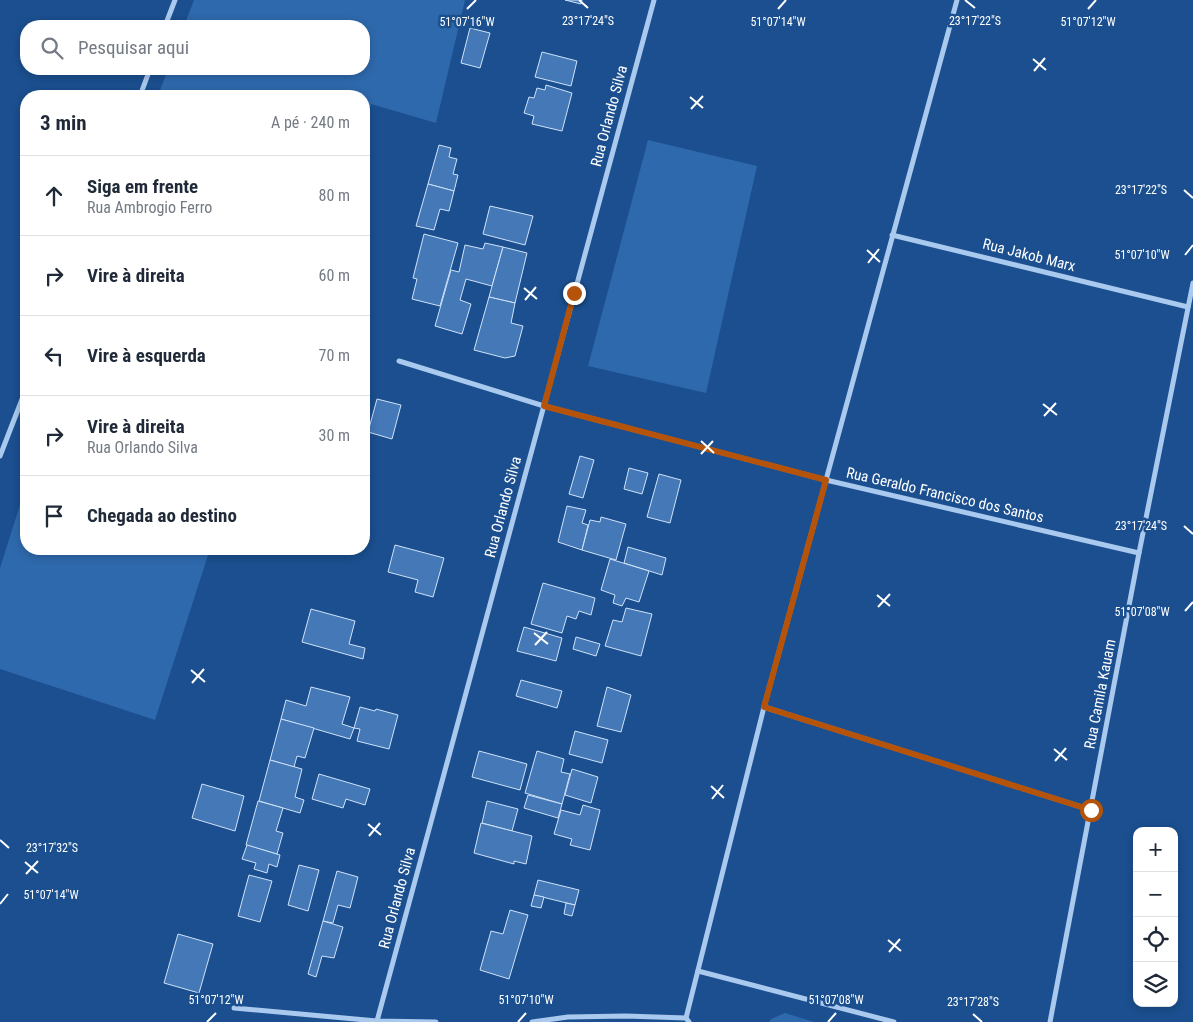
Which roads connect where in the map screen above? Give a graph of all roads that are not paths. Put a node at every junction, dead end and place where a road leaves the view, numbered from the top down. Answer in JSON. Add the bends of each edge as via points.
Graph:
{"nodes":[{"id":1,"x":175,"y":0,"type":"edge"},
{"id":2,"x":654,"y":0,"type":"edge"},
{"id":3,"x":957,"y":0,"type":"edge"},
{"id":4,"x":167,"y":20,"type":"edge"},
{"id":5,"x":148,"y":75,"type":"edge"},
{"id":6,"x":142,"y":90,"type":"edge"},
{"id":7,"x":892,"y":236,"type":"junction"},
{"id":8,"x":1193,"y":283,"type":"edge"},
{"id":9,"x":1188,"y":307,"type":"junction"},
{"id":10,"x":398,"y":361,"type":"dead end"},
{"id":11,"x":20,"y":404,"type":"edge"},
{"id":12,"x":544,"y":406,"type":"junction"},
{"id":13,"x":0,"y":456,"type":"edge"},
{"id":14,"x":826,"y":480,"type":"junction"},
{"id":15,"x":1139,"y":553,"type":"junction"},
{"id":16,"x":764,"y":707,"type":"junction"},
{"id":17,"x":1091,"y":810,"type":"junction"},
{"id":18,"x":698,"y":971,"type":"junction"},
{"id":19,"x":234,"y":1008,"type":"dead end"},
{"id":20,"x":688,"y":1020,"type":"edge"},
{"id":21,"x":377,"y":1021,"type":"junction"},
{"id":22,"x":436,"y":1022,"type":"edge"},
{"id":23,"x":532,"y":1022,"type":"edge"},
{"id":24,"x":894,"y":1022,"type":"edge"},
{"id":25,"x":1050,"y":1022,"type":"edge"}],
"edges":[{"from":1,"to":4,"type":"street"},
{"from":2,"to":12,"type":"street","name":"Rua Orlando Silva"},
{"from":3,"to":7,"type":"street"},
{"from":5,"to":6,"type":"street"},
{"from":7,"to":9,"type":"street","name":"Rua Jakob Marx"},
{"from":7,"to":14,"type":"street"},
{"from":8,"to":9,"type":"street","name":"Rua Camila Kauam"},
{"from":9,"to":15,"type":"street","name":"Rua Camila Kauam"},
{"from":10,"to":12,"type":"street","name":"Rua Geraldo Francisco dos Santos"},
{"from":11,"to":13,"type":"street"},
{"from":12,"to":14,"type":"street","name":"Rua Geraldo Francisco dos Santos"},
{"from":12,"to":21,"type":"street","name":"Rua Orlando Silva"},
{"from":14,"to":15,"type":"street","name":"Rua Geraldo Francisco dos Santos"},
{"from":14,"to":16,"type":"street"},
{"from":15,"to":17,"type":"street","name":"Rua Camila Kauam"},
{"from":16,"to":17,"type":"street"},
{"from":16,"to":18,"type":"street"},
{"from":17,"to":25,"type":"street","name":"Rua Camila Kauam"},
{"from":18,"to":20,"type":"street"},
{"from":18,"to":24,"type":"street"},
{"from":19,"to":21,"type":"street"},
{"from":20,"to":23,"type":"street","via":[[597,1016]]},
{"from":21,"to":22,"type":"street"}]}
